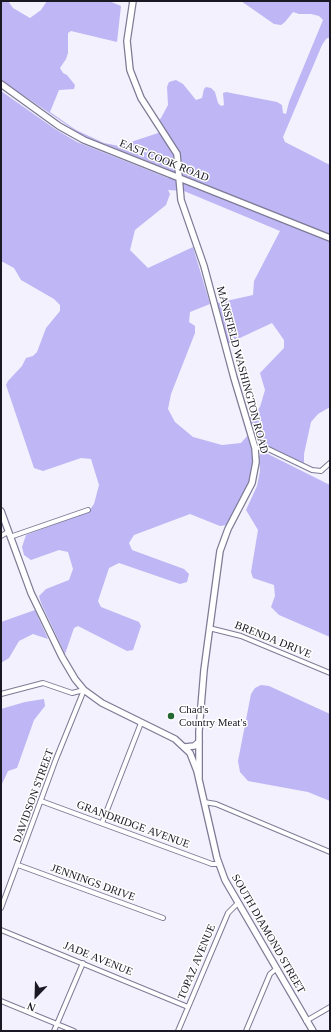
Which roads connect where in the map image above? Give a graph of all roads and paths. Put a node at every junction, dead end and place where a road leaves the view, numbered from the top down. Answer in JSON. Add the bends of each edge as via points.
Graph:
{"nodes":[{"id":1,"x":133,"y":1,"type":"edge"},
{"id":2,"x":1,"y":84,"type":"edge"},
{"id":3,"x":179,"y":178,"type":"junction"},
{"id":4,"x":330,"y":238,"type":"edge"},
{"id":5,"x":255,"y":448,"type":"junction"},
{"id":6,"x":330,"y":463,"type":"edge"},
{"id":7,"x":88,"y":510,"type":"dead end"},
{"id":8,"x":1,"y":511,"type":"edge"},
{"id":9,"x":9,"y":535,"type":"junction"},
{"id":10,"x":1,"y":536,"type":"edge"},
{"id":11,"x":209,"y":628,"type":"junction"},
{"id":12,"x":330,"y":673,"type":"edge"},
{"id":13,"x":84,"y":690,"type":"junction"},
{"id":14,"x":1,"y":694,"type":"edge"},
{"id":15,"x":141,"y":723,"type":"junction"},
{"id":16,"x":199,"y":742,"type":"junction"},
{"id":17,"x":185,"y":747,"type":"junction"},
{"id":18,"x":199,"y":778,"type":"junction"},
{"id":19,"x":41,"y":801,"type":"junction"},
{"id":20,"x":204,"y":802,"type":"junction"},
{"id":21,"x":102,"y":823,"type":"junction"},
{"id":22,"x":330,"y":852,"type":"edge"},
{"id":23,"x":218,"y":864,"type":"junction"},
{"id":24,"x":18,"y":865,"type":"junction"},
{"id":25,"x":238,"y":904,"type":"junction"},
{"id":26,"x":1,"y":908,"type":"edge"},
{"id":27,"x":162,"y":918,"type":"dead end"},
{"id":28,"x":1,"y":930,"type":"edge"},
{"id":29,"x":83,"y":963,"type":"junction"},
{"id":30,"x":276,"y":969,"type":"junction"},
{"id":31,"x":1,"y":1001,"type":"edge"},
{"id":32,"x":188,"y":1007,"type":"junction"},
{"id":33,"x":330,"y":1007,"type":"edge"},
{"id":34,"x":306,"y":1020,"type":"junction"},
{"id":35,"x":57,"y":1024,"type":"junction"},
{"id":36,"x":54,"y":1031,"type":"edge"},
{"id":37,"x":74,"y":1031,"type":"edge"},
{"id":38,"x":178,"y":1031,"type":"edge"},
{"id":39,"x":246,"y":1031,"type":"edge"},
{"id":40,"x":313,"y":1031,"type":"edge"}],
"edges":[{"from":1,"to":3,"type":"street","name":"MANSFIELD WASHINGTON ROAD","via":[[127,34],[130,70],[141,98],[177,154]]},
{"from":2,"to":3,"type":"street","name":"EAST COOK ROAD","via":[[76,136]]},
{"from":3,"to":4,"type":"street","name":"EAST COOK ROAD"},
{"from":3,"to":5,"type":"street","name":"MANSFIELD WASHINGTON ROAD","via":[[181,200],[204,266]]},
{"from":5,"to":6,"type":"street","via":[[264,447],[312,470],[321,471]]},
{"from":5,"to":11,"type":"street","name":"MANSFIELD WASHINGTON ROAD","via":[[254,478],[222,544]]},
{"from":7,"to":9,"type":"street"},
{"from":8,"to":9,"type":"street","name":"SOUTH DIAMOND STREET"},
{"from":9,"to":10,"type":"street"},
{"from":9,"to":13,"type":"street","name":"SOUTH DIAMOND STREET","via":[[28,586],[51,636],[68,668]]},
{"from":11,"to":12,"type":"street","name":"BRENDA DRIVE","via":[[241,636]]},
{"from":11,"to":16,"type":"street","name":"MANSFIELD WASHINGTON ROAD"},
{"from":13,"to":14,"type":"street","via":[[79,693],[68,692],[43,683]]},
{"from":13,"to":15,"type":"street","name":"SOUTH DIAMOND STREET","via":[[110,708]]},
{"from":13,"to":19,"type":"street","name":"DAVIDSON STREET"},
{"from":15,"to":17,"type":"street","name":"SOUTH DIAMOND STREET","via":[[175,738]]},
{"from":15,"to":21,"type":"street"},
{"from":16,"to":17,"type":"street","via":[[194,746]]},
{"from":16,"to":18,"type":"street","name":"MANSFIELD WASHINGTON ROAD"},
{"from":17,"to":18,"type":"street","name":"SOUTH DIAMOND STREET"},
{"from":18,"to":20,"type":"street","name":"SOUTH DIAMOND STREET"},
{"from":19,"to":21,"type":"street","name":"GRANDRIDGE AVENUE"},
{"from":19,"to":24,"type":"street","name":"DAVIDSON STREET"},
{"from":20,"to":22,"type":"street","via":[[216,804]]},
{"from":20,"to":23,"type":"street","name":"SOUTH DIAMOND STREET"},
{"from":21,"to":23,"type":"street","name":"GRANDRIDGE AVENUE"},
{"from":23,"to":25,"type":"street","name":"SOUTH DIAMOND STREET"},
{"from":24,"to":26,"type":"street","name":"DAVIDSON STREET"},
{"from":24,"to":27,"type":"street","name":"JENNINGS DRIVE"},
{"from":25,"to":30,"type":"street","name":"SOUTH DIAMOND STREET"},
{"from":25,"to":32,"type":"street","name":"TOPAZ AVENUE","via":[[228,913]]},
{"from":28,"to":29,"type":"street","name":"JADE AVENUE"},
{"from":29,"to":32,"type":"street","name":"JADE AVENUE"},
{"from":29,"to":35,"type":"street"},
{"from":30,"to":34,"type":"street","name":"SOUTH DIAMOND STREET"},
{"from":30,"to":39,"type":"street","via":[[270,974]]},
{"from":31,"to":35,"type":"street"},
{"from":32,"to":38,"type":"street","name":"TOPAZ AVENUE"},
{"from":33,"to":34,"type":"street"},
{"from":34,"to":40,"type":"street","name":"SOUTH DIAMOND STREET"},
{"from":35,"to":36,"type":"street"},
{"from":35,"to":37,"type":"street"}]}
